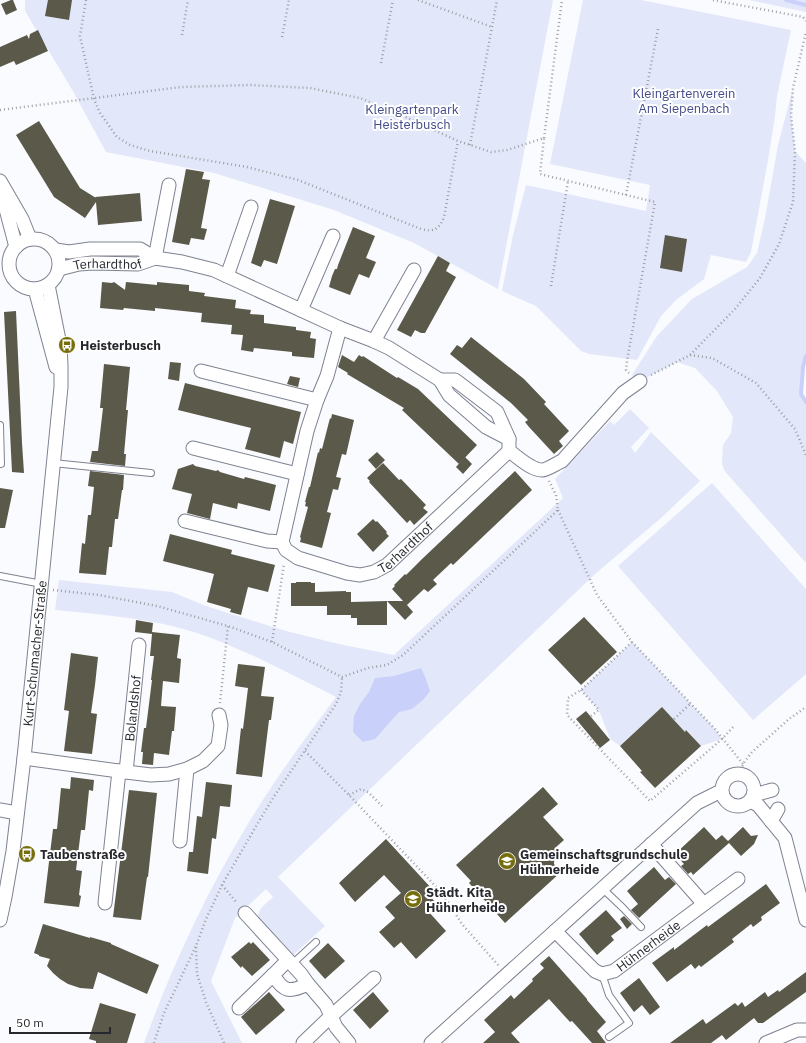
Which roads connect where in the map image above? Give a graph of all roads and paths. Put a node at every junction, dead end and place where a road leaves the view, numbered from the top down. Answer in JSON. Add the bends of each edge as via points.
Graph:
{"nodes":[{"id":1,"x":86,"y":0,"type":"edge"},
{"id":2,"x":188,"y":0,"type":"edge"},
{"id":3,"x":289,"y":0,"type":"edge"},
{"id":4,"x":393,"y":0,"type":"edge"},
{"id":5,"x":418,"y":0,"type":"edge"},
{"id":6,"x":497,"y":0,"type":"edge"},
{"id":7,"x":562,"y":0,"type":"edge"},
{"id":8,"x":713,"y":0,"type":"edge"},
{"id":9,"x":806,"y":21,"type":"edge"},
{"id":10,"x":492,"y":27,"type":"junction"},
{"id":11,"x":658,"y":29,"type":"dead end"},
{"id":12,"x":806,"y":32,"type":"edge"},
{"id":13,"x":182,"y":34,"type":"dead end"},
{"id":14,"x":282,"y":37,"type":"dead end"},
{"id":15,"x":381,"y":63,"type":"dead end"},
{"id":16,"x":94,"y":99,"type":"junction"},
{"id":17,"x":0,"y":110,"type":"edge"},
{"id":18,"x":544,"y":138,"type":"junction"},
{"id":19,"x":458,"y":141,"type":"junction"},
{"id":20,"x":470,"y":145,"type":"junction"},
{"id":21,"x":568,"y":181,"type":"junction"},
{"id":22,"x":0,"y":183,"type":"edge"},
{"id":23,"x":169,"y":185,"type":"dead end"},
{"id":24,"x":626,"y":195,"type":"junction"},
{"id":25,"x":251,"y":207,"type":"dead end"},
{"id":26,"x":333,"y":236,"type":"dead end"},
{"id":27,"x":30,"y":239,"type":"junction"},
{"id":28,"x":16,"y":247,"type":"junction"},
{"id":29,"x":56,"y":250,"type":"junction"},
{"id":30,"x":155,"y":258,"type":"junction"},
{"id":31,"x":59,"y":269,"type":"junction"},
{"id":32,"x":414,"y":270,"type":"dead end"},
{"id":33,"x":5,"y":273,"type":"edge"},
{"id":34,"x":227,"y":276,"type":"junction"},
{"id":35,"x":48,"y":285,"type":"junction"},
{"id":36,"x":551,"y":286,"type":"dead end"},
{"id":37,"x":35,"y":289,"type":"junction"},
{"id":38,"x":301,"y":310,"type":"junction"},
{"id":39,"x":340,"y":328,"type":"junction"},
{"id":40,"x":374,"y":341,"type":"junction"},
{"id":41,"x":690,"y":355,"type":"junction"},
{"id":42,"x":201,"y":371,"type":"dead end"},
{"id":43,"x":440,"y":380,"type":"junction"},
{"id":44,"x":640,"y":381,"type":"junction"},
{"id":45,"x":60,"y":387,"type":"junction"},
{"id":46,"x":317,"y":400,"type":"junction"},
{"id":47,"x":0,"y":425,"type":"edge"},
{"id":48,"x":509,"y":445,"type":"junction"},
{"id":49,"x":193,"y":448,"type":"dead end"},
{"id":50,"x":806,"y":455,"type":"edge"},
{"id":51,"x":53,"y":463,"type":"junction"},
{"id":52,"x":2,"y":464,"type":"dead end"},
{"id":53,"x":542,"y":470,"type":"junction"},
{"id":54,"x":151,"y":474,"type":"dead end"},
{"id":55,"x":297,"y":474,"type":"junction"},
{"id":56,"x":558,"y":510,"type":"junction"},
{"id":57,"x":185,"y":521,"type":"dead end"},
{"id":58,"x":284,"y":546,"type":"junction"},
{"id":59,"x":0,"y":576,"type":"edge"},
{"id":60,"x":42,"y":586,"type":"junction"},
{"id":61,"x":228,"y":626,"type":"junction"},
{"id":62,"x":272,"y":642,"type":"junction"},
{"id":63,"x":632,"y":642,"type":"junction"},
{"id":64,"x":139,"y":645,"type":"dead end"},
{"id":65,"x":342,"y":676,"type":"junction"},
{"id":66,"x":581,"y":690,"type":"junction"},
{"id":67,"x":690,"y":704,"type":"junction"},
{"id":68,"x":806,"y":707,"type":"edge"},
{"id":69,"x":219,"y":715,"type":"joint"},
{"id":70,"x":591,"y":716,"type":"dead end"},
{"id":71,"x":674,"y":719,"type":"dead end"},
{"id":72,"x":735,"y":725,"type":"dead end"},
{"id":73,"x":722,"y":738,"type":"junction"},
{"id":74,"x":305,"y":752,"type":"junction"},
{"id":75,"x":24,"y":758,"type":"junction"},
{"id":76,"x":187,"y":769,"type":"junction"},
{"id":77,"x":742,"y":769,"type":"junction"},
{"id":78,"x":123,"y":772,"type":"junction"},
{"id":79,"x":772,"y":790,"type":"dead end"},
{"id":80,"x":722,"y":791,"type":"junction"},
{"id":81,"x":349,"y":795,"type":"junction"},
{"id":82,"x":752,"y":798,"type":"junction"},
{"id":83,"x":382,"y":806,"type":"dead end"},
{"id":84,"x":778,"y":809,"type":"dead end"},
{"id":85,"x":0,"y":810,"type":"edge"},
{"id":86,"x":17,"y":813,"type":"junction"},
{"id":87,"x":771,"y":820,"type":"junction"},
{"id":88,"x":180,"y":841,"type":"dead end"},
{"id":89,"x":651,"y":844,"type":"junction"},
{"id":90,"x":738,"y":880,"type":"dead end"},
{"id":91,"x":222,"y":885,"type":"junction"},
{"id":92,"x":602,"y":888,"type":"junction"},
{"id":93,"x":105,"y":903,"type":"dead end"},
{"id":94,"x":704,"y":904,"type":"junction"},
{"id":95,"x":245,"y":913,"type":"joint"},
{"id":96,"x":0,"y":920,"type":"edge"},
{"id":97,"x":806,"y":920,"type":"edge"},
{"id":98,"x":641,"y":927,"type":"dead end"},
{"id":99,"x":555,"y":931,"type":"junction"},
{"id":100,"x":316,"y":942,"type":"dead end"},
{"id":101,"x":196,"y":946,"type":"junction"},
{"id":102,"x":290,"y":962,"type":"junction"},
{"id":103,"x":602,"y":974,"type":"junction"},
{"id":104,"x":273,"y":975,"type":"junction"},
{"id":105,"x":507,"y":975,"type":"junction"},
{"id":106,"x":374,"y":978,"type":"dead end"},
{"id":107,"x":308,"y":984,"type":"junction"},
{"id":108,"x":239,"y":1008,"type":"dead end"},
{"id":109,"x":330,"y":1017,"type":"junction"},
{"id":110,"x":806,"y":1030,"type":"edge"},
{"id":111,"x":609,"y":1036,"type":"dead end"},
{"id":112,"x":154,"y":1043,"type":"edge"},
{"id":113,"x":224,"y":1043,"type":"edge"},
{"id":114,"x":303,"y":1043,"type":"edge"},
{"id":115,"x":349,"y":1043,"type":"edge"},
{"id":116,"x":431,"y":1043,"type":"edge"},
{"id":117,"x":766,"y":1043,"type":"edge"}],
"edges":[{"from":1,"to":16,"type":"path","via":[[80,36]]},
{"from":2,"to":13,"type":"path"},
{"from":3,"to":14,"type":"path"},
{"from":4,"to":15,"type":"path"},
{"from":5,"to":10,"type":"path"},
{"from":6,"to":10,"type":"path"},
{"from":7,"to":18,"type":"path"},
{"from":8,"to":9,"type":"path","via":[[803,17]]},
{"from":10,"to":20,"type":"path"},
{"from":11,"to":24,"type":"path"},
{"from":12,"to":41,"type":"path","via":[[793,88],[793,202],[779,244],[760,278],[736,309]]},
{"from":16,"to":17,"type":"path"},
{"from":16,"to":19,"type":"path","via":[[181,87],[250,85],[310,88],[360,98]]},
{"from":16,"to":19,"type":"path","via":[[100,113],[117,137],[130,144],[150,151],[247,167],[298,180],[430,232],[442,224]]},
{"from":18,"to":20,"type":"path","via":[[507,150],[491,152]]},
{"from":18,"to":21,"type":"path","via":[[540,174]]},
{"from":19,"to":20,"type":"path"},
{"from":21,"to":24,"type":"path"},
{"from":21,"to":36,"type":"path"},
{"from":22,"to":27,"type":"street","via":[[22,219]]},
{"from":22,"to":28,"type":"street"},
{"from":23,"to":30,"type":"street","name":"Terhardthof"},
{"from":24,"to":44,"type":"path","via":[[655,202],[626,370]]},
{"from":25,"to":34,"type":"street"},
{"from":26,"to":38,"type":"street"},
{"from":27,"to":28,"type":"street"},
{"from":27,"to":29,"type":"street","via":[[40,239]]},
{"from":28,"to":33,"type":"street","via":[[10,259],[10,269]]},
{"from":29,"to":30,"type":"street","name":"Terhardthof","via":[[69,252],[90,249],[140,249]]},
{"from":29,"to":31,"type":"street"},
{"from":30,"to":31,"type":"street","name":"Terhardthof","via":[[138,264],[93,263]]},
{"from":30,"to":34,"type":"street","name":"Terhardthof","via":[[214,270]]},
{"from":31,"to":35,"type":"street"},
{"from":32,"to":40,"type":"street"},
{"from":33,"to":37,"type":"street","via":[[20,285]]},
{"from":34,"to":38,"type":"street","name":"Terhardthof"},
{"from":35,"to":37,"type":"street"},
{"from":35,"to":45,"type":"street","name":"Kurt-Schumacher-Straße","via":[[60,345]]},
{"from":37,"to":45,"type":"street","name":"Kurt-Schumacher-Straße"},
{"from":38,"to":39,"type":"street","name":"Terhardthof"},
{"from":39,"to":40,"type":"street","name":"Terhardthof"},
{"from":39,"to":46,"type":"street","via":[[327,376]]},
{"from":40,"to":43,"type":"street","name":"Terhardthof"},
{"from":41,"to":44,"type":"path"},
{"from":41,"to":50,"type":"path","via":[[712,358],[756,382],[795,429]]},
{"from":42,"to":46,"type":"street"},
{"from":43,"to":48,"type":"street","name":"Terhardthof","via":[[449,395]]},
{"from":43,"to":48,"type":"street","name":"Terhardthof","via":[[455,380],[497,412]]},
{"from":44,"to":53,"type":"street","via":[[623,393],[562,460]]},
{"from":45,"to":51,"type":"street","name":"Kurt-Schumacher-Straße"},
{"from":46,"to":55,"type":"street"},
{"from":47,"to":52,"type":"lane"},
{"from":48,"to":53,"type":"street","name":"Terhardthof","via":[[530,467]]},
{"from":48,"to":58,"type":"street","name":"Terhardthof","via":[[387,565],[374,572],[347,574],[298,558]]},
{"from":49,"to":55,"type":"street"},
{"from":51,"to":54,"type":"lane"},
{"from":51,"to":60,"type":"street","name":"Kurt-Schumacher-Straße"},
{"from":53,"to":56,"type":"path","via":[[556,495]]},
{"from":55,"to":58,"type":"street"},
{"from":56,"to":63,"type":"path","via":[[597,595]]},
{"from":56,"to":65,"type":"path","via":[[403,655],[387,665]]},
{"from":57,"to":58,"type":"street","name":"Terhardthof"},
{"from":58,"to":62,"type":"path"},
{"from":59,"to":60,"type":"lane"},
{"from":60,"to":61,"type":"path","via":[[157,606]]},
{"from":60,"to":75,"type":"street","name":"Kurt-Schumacher-Straße"},
{"from":61,"to":62,"type":"path"},
{"from":61,"to":69,"type":"path"},
{"from":62,"to":65,"type":"path"},
{"from":63,"to":66,"type":"path"},
{"from":63,"to":67,"type":"path"},
{"from":64,"to":78,"type":"street","name":"Bolandshof"},
{"from":65,"to":74,"type":"path","via":[[341,692],[336,704]]},
{"from":66,"to":70,"type":"path","via":[[599,710]]},
{"from":66,"to":73,"type":"path","via":[[568,698],[568,715],[650,801]]},
{"from":67,"to":71,"type":"path"},
{"from":67,"to":73,"type":"path"},
{"from":68,"to":77,"type":"path","via":[[752,752]]},
{"from":69,"to":76,"type":"street","via":[[221,725],[218,746],[203,761]]},
{"from":72,"to":73,"type":"path"},
{"from":73,"to":77,"type":"path"},
{"from":74,"to":81,"type":"path"},
{"from":74,"to":91,"type":"path","via":[[255,828]]},
{"from":75,"to":78,"type":"street"},
{"from":75,"to":86,"type":"street","name":"Kurt-Schumacher-Straße"},
{"from":76,"to":78,"type":"street","via":[[151,775]]},
{"from":76,"to":88,"type":"street"},
{"from":77,"to":80,"type":"street","via":[[725,779]]},
{"from":77,"to":82,"type":"street","via":[[753,783]]},
{"from":78,"to":93,"type":"street","name":"Bolandshof"},
{"from":79,"to":82,"type":"street"},
{"from":80,"to":82,"type":"street","via":[[723,798],[733,806],[745,805]]},
{"from":80,"to":89,"type":"street","via":[[697,803]]},
{"from":81,"to":83,"type":"path","via":[[361,789],[368,792]]},
{"from":81,"to":105,"type":"path","via":[[442,893],[462,924]]},
{"from":82,"to":87,"type":"street"},
{"from":84,"to":87,"type":"street"},
{"from":85,"to":86,"type":"street"},
{"from":86,"to":96,"type":"street","name":"Kurt-Schumacher-Straße","via":[[13,852]]},
{"from":87,"to":97,"type":"street","via":[[785,838]]},
{"from":89,"to":92,"type":"street"},
{"from":89,"to":94,"type":"street"},
{"from":90,"to":94,"type":"street","name":"Hühnerheide"},
{"from":91,"to":95,"type":"path"},
{"from":91,"to":101,"type":"path"},
{"from":92,"to":98,"type":"lane"},
{"from":92,"to":99,"type":"street"},
{"from":94,"to":103,"type":"street","name":"Hühnerheide","via":[[614,971]]},
{"from":95,"to":102,"type":"street"},
{"from":99,"to":103,"type":"street","name":"Hühnerheide","via":[[595,971]]},
{"from":99,"to":105,"type":"street"},
{"from":100,"to":102,"type":"lane"},
{"from":101,"to":112,"type":"path","via":[[164,1013]]},
{"from":101,"to":113,"type":"path","via":[[197,974]]},
{"from":102,"to":104,"type":"street"},
{"from":102,"to":107,"type":"street"},
{"from":103,"to":111,"type":"lane","via":[[609,995],[629,1023]]},
{"from":104,"to":107,"type":"street","via":[[279,985],[291,990]]},
{"from":104,"to":108,"type":"street"},
{"from":105,"to":116,"type":"street"},
{"from":106,"to":109,"type":"street"},
{"from":107,"to":109,"type":"street","via":[[326,1005]]},
{"from":109,"to":114,"type":"street"},
{"from":109,"to":115,"type":"street"},
{"from":110,"to":117,"type":"street","via":[[796,1030]]}]}
